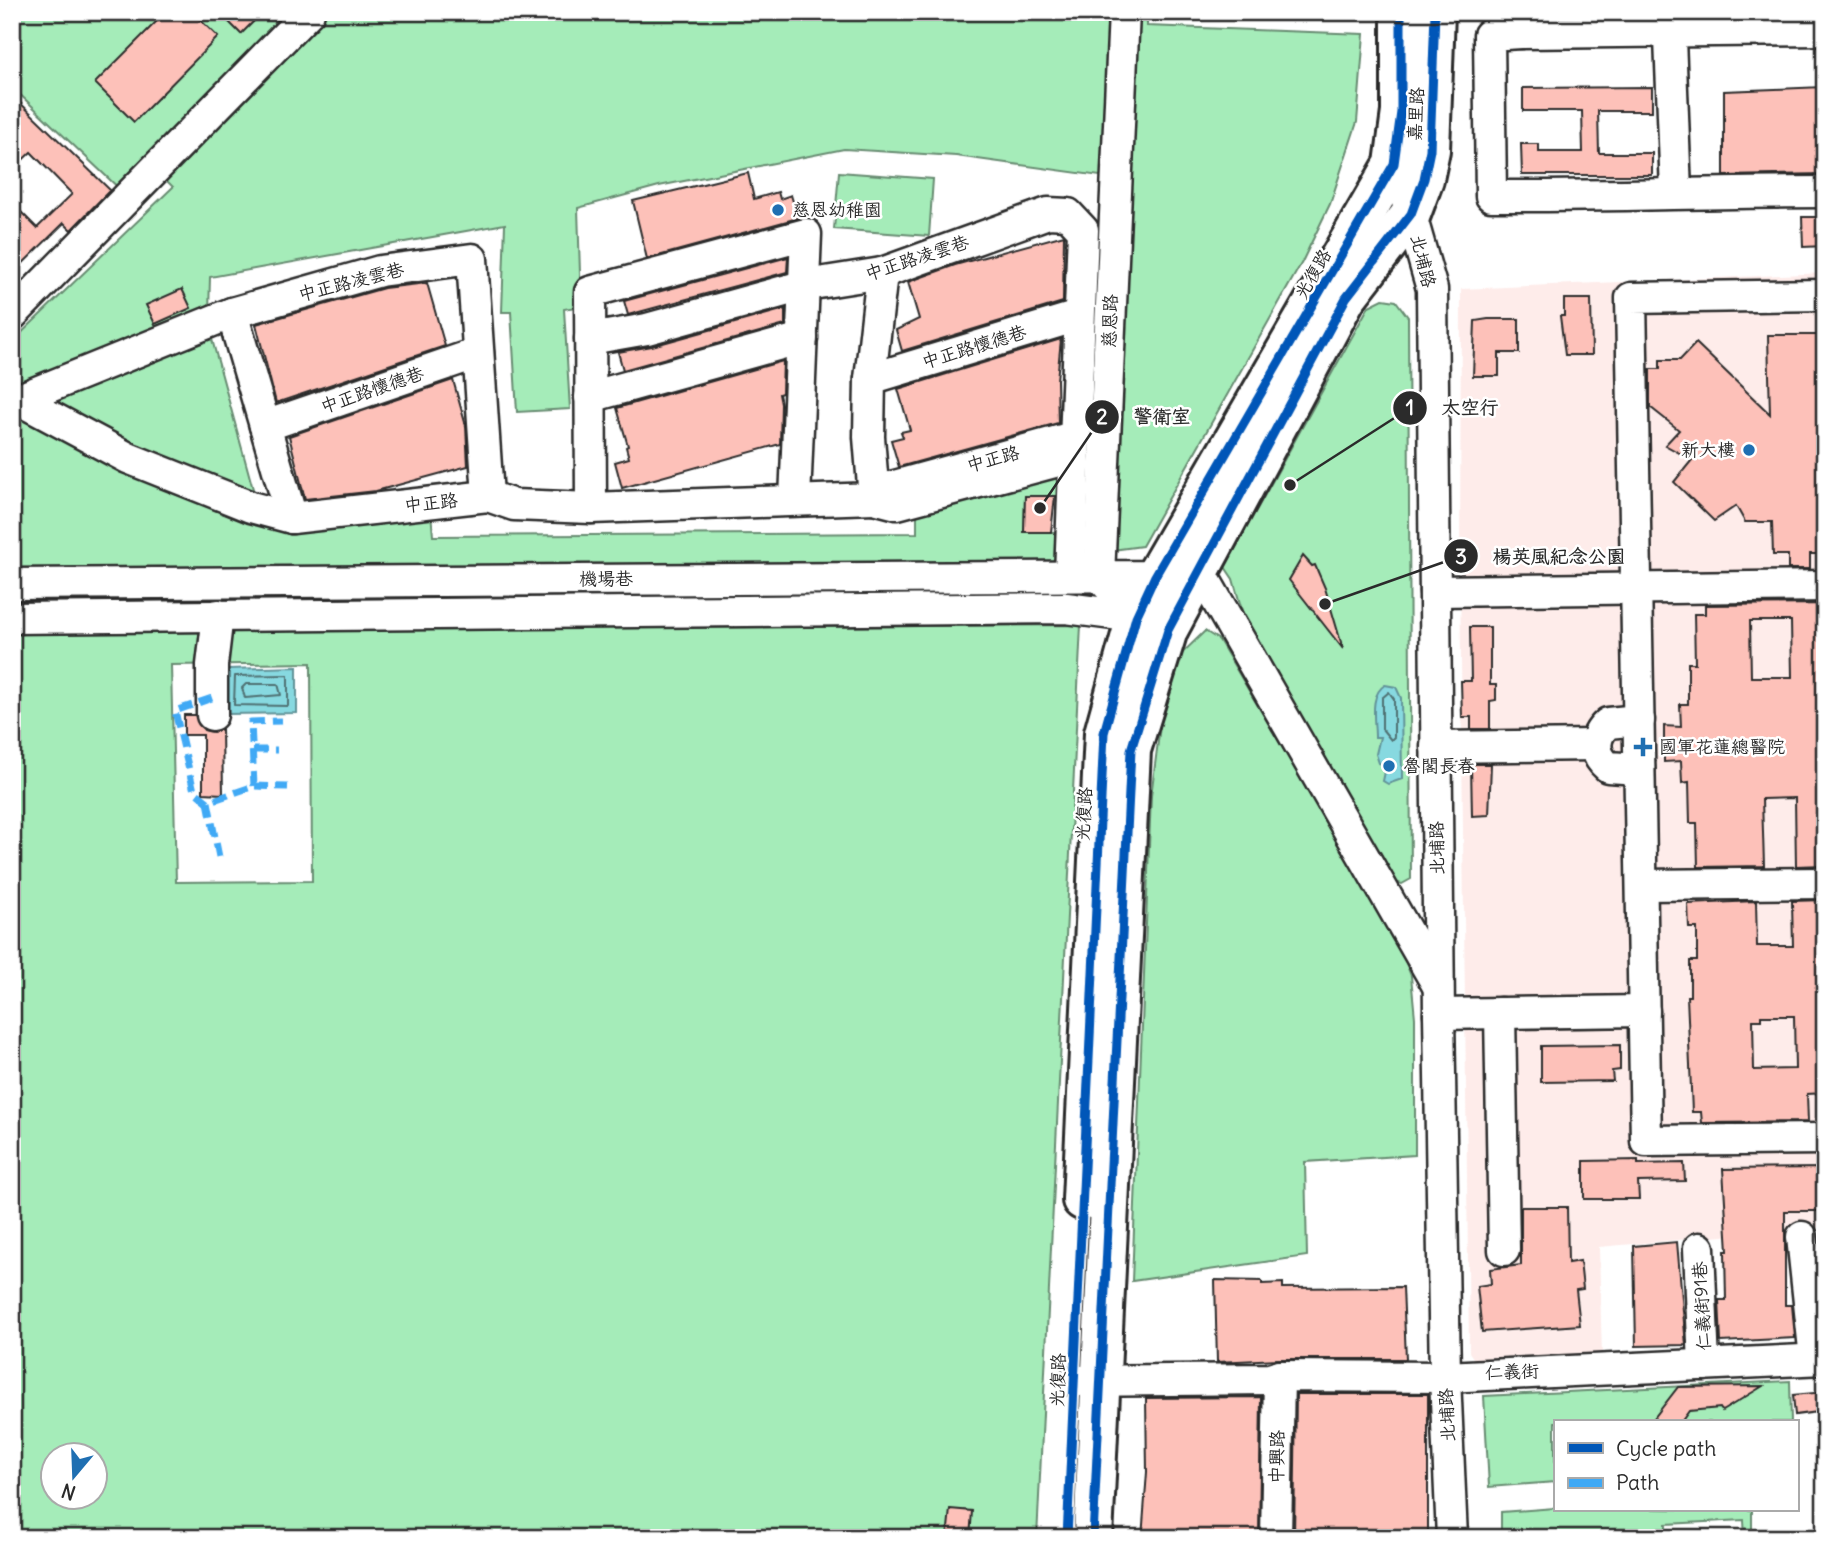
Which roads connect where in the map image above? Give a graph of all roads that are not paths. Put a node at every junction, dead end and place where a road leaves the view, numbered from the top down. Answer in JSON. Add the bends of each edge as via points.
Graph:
{"nodes":[{"id":1,"x":309,"y":12,"type":"edge"},
{"id":2,"x":1124,"y":12,"type":"edge"},
{"id":3,"x":1401,"y":12,"type":"edge"},
{"id":4,"x":1435,"y":12,"type":"edge"},
{"id":5,"x":1520,"y":23,"type":"edge"},
{"id":6,"x":1668,"y":23,"type":"edge"},
{"id":7,"x":1825,"y":30,"type":"edge"},
{"id":8,"x":1394,"y":163,"type":"junction"},
{"id":9,"x":1676,"y":192,"type":"junction"},
{"id":10,"x":1825,"y":192,"type":"edge"},
{"id":11,"x":1411,"y":214,"type":"junction"},
{"id":12,"x":882,"y":273,"type":"junction"},
{"id":13,"x":806,"y":285,"type":"junction"},
{"id":14,"x":1825,"y":295,"type":"edge"},
{"id":15,"x":232,"y":313,"type":"junction"},
{"id":16,"x":12,"y":315,"type":"edge"},
{"id":17,"x":1078,"y":316,"type":"junction"},
{"id":18,"x":802,"y":338,"type":"junction"},
{"id":19,"x":590,"y":340,"type":"junction"},
{"id":20,"x":478,"y":353,"type":"junction"},
{"id":21,"x":870,"y":379,"type":"junction"},
{"id":22,"x":590,"y":397,"type":"junction"},
{"id":23,"x":15,"y":398,"type":"edge"},
{"id":24,"x":265,"y":426,"type":"junction"},
{"id":25,"x":1073,"y":447,"type":"junction"},
{"id":26,"x":488,"y":496,"type":"junction"},
{"id":27,"x":874,"y":498,"type":"junction"},
{"id":28,"x":795,"y":500,"type":"junction"},
{"id":29,"x":591,"y":508,"type":"junction"},
{"id":30,"x":292,"y":518,"type":"junction"},
{"id":31,"x":1199,"y":571,"type":"junction"},
{"id":32,"x":1070,"y":575,"type":"junction"},
{"id":33,"x":957,"y":576,"type":"junction"},
{"id":34,"x":1099,"y":576,"type":"junction"},
{"id":35,"x":1155,"y":576,"type":"junction"},
{"id":36,"x":12,"y":584,"type":"edge"},
{"id":37,"x":1825,"y":586,"type":"edge"},
{"id":38,"x":1636,"y":588,"type":"junction"},
{"id":39,"x":1435,"y":591,"type":"junction"},
{"id":40,"x":958,"y":609,"type":"junction"},
{"id":41,"x":218,"y":615,"type":"junction"},
{"id":42,"x":12,"y":618,"type":"edge"},
{"id":43,"x":1152,"y":623,"type":"junction"},
{"id":44,"x":212,"y":715,"type":"dead end"},
{"id":45,"x":1639,"y":720,"type":"junction"},
{"id":46,"x":1596,"y":745,"type":"junction"},
{"id":47,"x":1436,"y":747,"type":"junction"},
{"id":48,"x":1639,"y":769,"type":"junction"},
{"id":49,"x":1825,"y":883,"type":"edge"},
{"id":50,"x":1642,"y":886,"type":"junction"},
{"id":51,"x":1438,"y":1000,"type":"junction"},
{"id":52,"x":1644,"y":1011,"type":"junction"},
{"id":53,"x":1500,"y":1013,"type":"junction"},
{"id":54,"x":1825,"y":1139,"type":"edge"},
{"id":55,"x":1802,"y":1237,"type":"dead end"},
{"id":56,"x":1699,"y":1248,"type":"dead end"},
{"id":57,"x":1504,"y":1250,"type":"dead end"},
{"id":58,"x":1816,"y":1286,"type":"edge"},
{"id":59,"x":1820,"y":1359,"type":"edge"},
{"id":60,"x":1704,"y":1365,"type":"junction"},
{"id":61,"x":1279,"y":1376,"type":"junction"},
{"id":62,"x":1445,"y":1377,"type":"junction"},
{"id":63,"x":1087,"y":1381,"type":"junction"},
{"id":64,"x":1067,"y":1538,"type":"edge"},
{"id":65,"x":1093,"y":1538,"type":"edge"},
{"id":66,"x":1276,"y":1538,"type":"edge"},
{"id":67,"x":1452,"y":1538,"type":"edge"}],
"edges":[{"from":1,"to":16,"type":"street"},
{"from":2,"to":34,"type":"street","name":"慈恩路"},
{"from":3,"to":8,"type":"main road","name":"嘉里路","via":[[1401,112]]},
{"from":4,"to":11,"type":"main road","name":"嘉里路","via":[[1430,150]]},
{"from":5,"to":6,"type":"street"},
{"from":5,"to":9,"type":"street","via":[[1489,35],[1491,196],[1608,197]]},
{"from":6,"to":7,"type":"street"},
{"from":6,"to":9,"type":"street"},
{"from":8,"to":11,"type":"street","name":"北埔路"},
{"from":8,"to":35,"type":"main road","name":"光復路"},
{"from":9,"to":10,"type":"street"},
{"from":11,"to":31,"type":"main road","name":"光復路","via":[[1346,298]]},
{"from":11,"to":39,"type":"street","name":"北埔路","via":[[1432,289]]},
{"from":12,"to":13,"type":"street","name":"中正路凌雲巷"},
{"from":12,"to":17,"type":"street","name":"中正路凌雲巷","via":[[1048,213],[1068,214],[1083,230]]},
{"from":12,"to":21,"type":"street"},
{"from":13,"to":18,"type":"street"},
{"from":13,"to":19,"type":"street","name":"中正路凌雲巷"},
{"from":13,"to":19,"type":"street","via":[[806,234],[590,292]]},
{"from":14,"to":38,"type":"street","via":[[1632,298]]},
{"from":15,"to":20,"type":"street","name":"中正路凌雲巷","via":[[380,271],[472,259]]},
{"from":15,"to":23,"type":"street","name":"中正路凌雲巷"},
{"from":15,"to":24,"type":"street"},
{"from":17,"to":21,"type":"street","name":"中正路懷德巷"},
{"from":17,"to":25,"type":"street"},
{"from":18,"to":22,"type":"street"},
{"from":18,"to":28,"type":"street"},
{"from":19,"to":22,"type":"street"},
{"from":20,"to":24,"type":"street","name":"中正路懷德巷"},
{"from":20,"to":26,"type":"street"},
{"from":21,"to":27,"type":"street"},
{"from":22,"to":29,"type":"street"},
{"from":23,"to":30,"type":"street","name":"中正路","via":[[128,458],[251,507]]},
{"from":24,"to":30,"type":"street"},
{"from":25,"to":27,"type":"street","name":"中正路","via":[[897,504]]},
{"from":25,"to":32,"type":"street"},
{"from":26,"to":29,"type":"street","name":"中正路","via":[[514,505]]},
{"from":26,"to":30,"type":"street","name":"中正路"},
{"from":27,"to":28,"type":"street","name":"中正路"},
{"from":28,"to":29,"type":"street","name":"中正路"},
{"from":31,"to":35,"type":"street","name":"機場巷"},
{"from":31,"to":43,"type":"main road","name":"光復路"},
{"from":31,"to":51,"type":"street"},
{"from":32,"to":33,"type":"street","name":"機場巷"},
{"from":32,"to":34,"type":"street","name":"機場巷"},
{"from":33,"to":36,"type":"street","name":"機場巷"},
{"from":33,"to":40,"type":"street"},
{"from":34,"to":35,"type":"street","name":"機場巷"},
{"from":34,"to":43,"type":"street"},
{"from":35,"to":43,"type":"main road","name":"光復路"},
{"from":37,"to":38,"type":"street"},
{"from":38,"to":39,"type":"street"},
{"from":38,"to":45,"type":"street"},
{"from":39,"to":47,"type":"street","name":"北埔路"},
{"from":40,"to":41,"type":"street","name":"機場巷"},
{"from":40,"to":43,"type":"street","name":"機場巷","via":[[1066,608]]},
{"from":41,"to":42,"type":"street","name":"機場巷"},
{"from":41,"to":44,"type":"street"},
{"from":43,"to":63,"type":"main road","name":"光復路","via":[[1104,733]]},
{"from":45,"to":46,"type":"street","via":[[1608,723]]},
{"from":45,"to":48,"type":"street"},
{"from":46,"to":47,"type":"street"},
{"from":46,"to":48,"type":"street","via":[[1608,767]]},
{"from":47,"to":51,"type":"street","name":"北埔路"},
{"from":48,"to":50,"type":"street"},
{"from":49,"to":50,"type":"street"},
{"from":50,"to":52,"type":"street"},
{"from":51,"to":53,"type":"street"},
{"from":51,"to":62,"type":"street","name":"北埔路"},
{"from":52,"to":53,"type":"street"},
{"from":52,"to":54,"type":"street","via":[[1646,1141]]},
{"from":53,"to":57,"type":"street"},
{"from":55,"to":58,"type":"street"},
{"from":56,"to":60,"type":"street","name":"仁義街91巷"},
{"from":58,"to":59,"type":"street"},
{"from":59,"to":60,"type":"street","name":"仁義街"},
{"from":60,"to":62,"type":"street","name":"仁義街"},
{"from":61,"to":62,"type":"street","name":"仁義街"},
{"from":61,"to":63,"type":"street","name":"仁義街"},
{"from":61,"to":66,"type":"street","name":"中興路"},
{"from":62,"to":67,"type":"street","name":"北埔路"},
{"from":63,"to":64,"type":"main road","name":"光復路"},
{"from":63,"to":65,"type":"main road","name":"光復路"}]}
